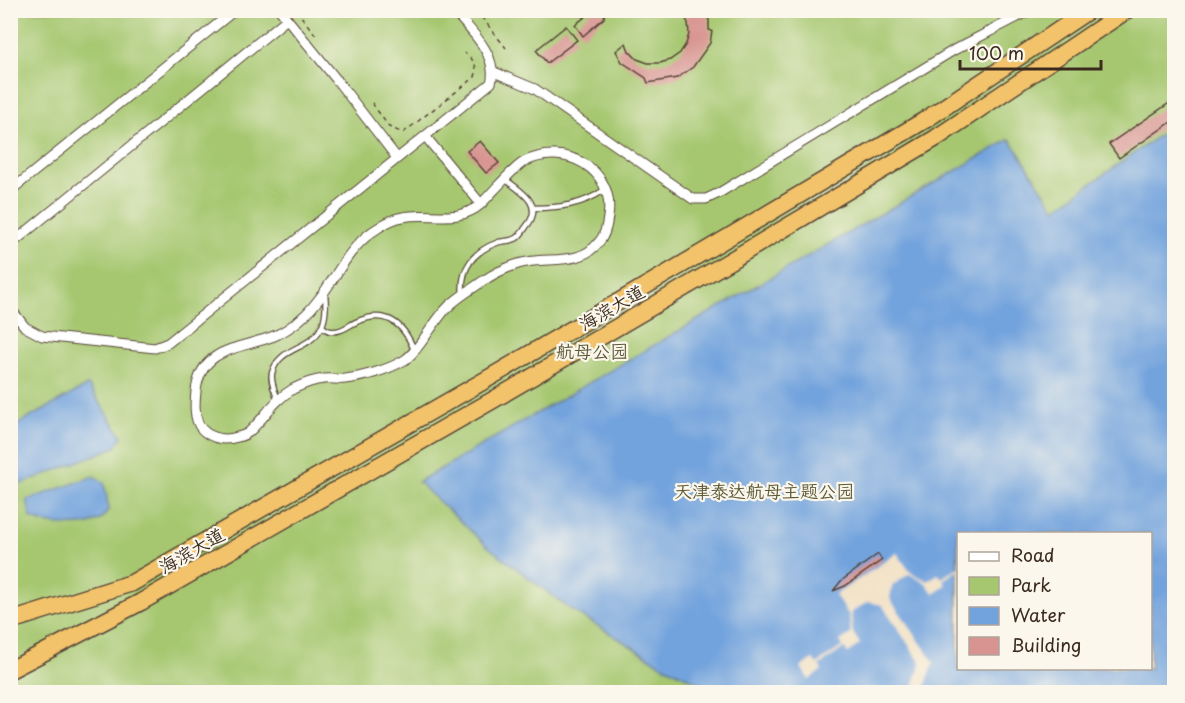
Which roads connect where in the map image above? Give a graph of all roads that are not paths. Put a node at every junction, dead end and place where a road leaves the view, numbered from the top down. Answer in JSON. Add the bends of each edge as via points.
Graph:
{"nodes":[{"id":1,"x":235,"y":10,"type":"edge"},
{"id":2,"x":280,"y":10,"type":"edge"},
{"id":3,"x":453,"y":10,"type":"edge"},
{"id":4,"x":1031,"y":10,"type":"edge"},
{"id":5,"x":1089,"y":10,"type":"edge"},
{"id":6,"x":1127,"y":10,"type":"edge"},
{"id":7,"x":287,"y":19,"type":"junction"},
{"id":8,"x":494,"y":72,"type":"junction"},
{"id":9,"x":425,"y":136,"type":"junction"},
{"id":10,"x":397,"y":158,"type":"junction"},
{"id":11,"x":506,"y":180,"type":"junction"},
{"id":12,"x":606,"y":188,"type":"junction"},
{"id":13,"x":10,"y":191,"type":"edge"},
{"id":14,"x":481,"y":204,"type":"junction"},
{"id":15,"x":533,"y":208,"type":"junction"},
{"id":16,"x":10,"y":245,"type":"edge"},
{"id":17,"x":325,"y":294,"type":"junction"},
{"id":18,"x":463,"y":295,"type":"junction"},
{"id":19,"x":10,"y":308,"type":"edge"},
{"id":20,"x":322,"y":326,"type":"junction"},
{"id":21,"x":414,"y":350,"type":"junction"},
{"id":22,"x":278,"y":400,"type":"junction"},
{"id":23,"x":10,"y":621,"type":"edge"},
{"id":24,"x":10,"y":670,"type":"edge"}],
"edges":[{"from":1,"to":13,"type":"street"},
{"from":2,"to":7,"type":"street"},
{"from":3,"to":8,"type":"street","via":[[484,47]]},
{"from":4,"to":8,"type":"street","via":[[954,50],[719,193],[699,200],[536,89]]},
{"from":5,"to":23,"type":"highway","name":"海滨大道","via":[[925,120],[472,388],[132,583]]},
{"from":6,"to":24,"type":"highway","name":"海滨大道","via":[[936,138],[728,262],[152,596]]},
{"from":7,"to":10,"type":"street"},
{"from":7,"to":16,"type":"street"},
{"from":8,"to":9,"type":"street","via":[[491,83]]},
{"from":9,"to":10,"type":"street"},
{"from":9,"to":14,"type":"street"},
{"from":10,"to":19,"type":"street","via":[[168,343],[155,348],[42,336],[25,327]]},
{"from":11,"to":12,"type":"street","via":[[522,162],[546,155],[583,162],[598,173]]},
{"from":11,"to":14,"type":"street"},
{"from":11,"to":15,"type":"lane","via":[[526,195]]},
{"from":12,"to":15,"type":"lane","via":[[572,205]]},
{"from":12,"to":18,"type":"street","via":[[607,224],[601,241],[591,250],[569,260],[519,264],[487,278]]},
{"from":14,"to":17,"type":"street","via":[[450,218],[403,217],[380,226],[361,239]]},
{"from":15,"to":18,"type":"lane","via":[[530,222],[517,238],[487,247],[468,264],[462,282]]},
{"from":17,"to":20,"type":"lane"},
{"from":17,"to":22,"type":"street","via":[[303,318],[276,335],[222,352],[206,362],[197,378],[198,423],[204,432],[224,439],[249,434]]},
{"from":18,"to":21,"type":"street","via":[[448,306]]},
{"from":20,"to":21,"type":"lane","via":[[330,331],[344,329],[374,316],[396,321]]},
{"from":20,"to":22,"type":"lane","via":[[315,337],[290,352],[272,373]]},
{"from":21,"to":22,"type":"street","via":[[406,360],[386,369],[346,379],[321,379],[294,388]]}]}
